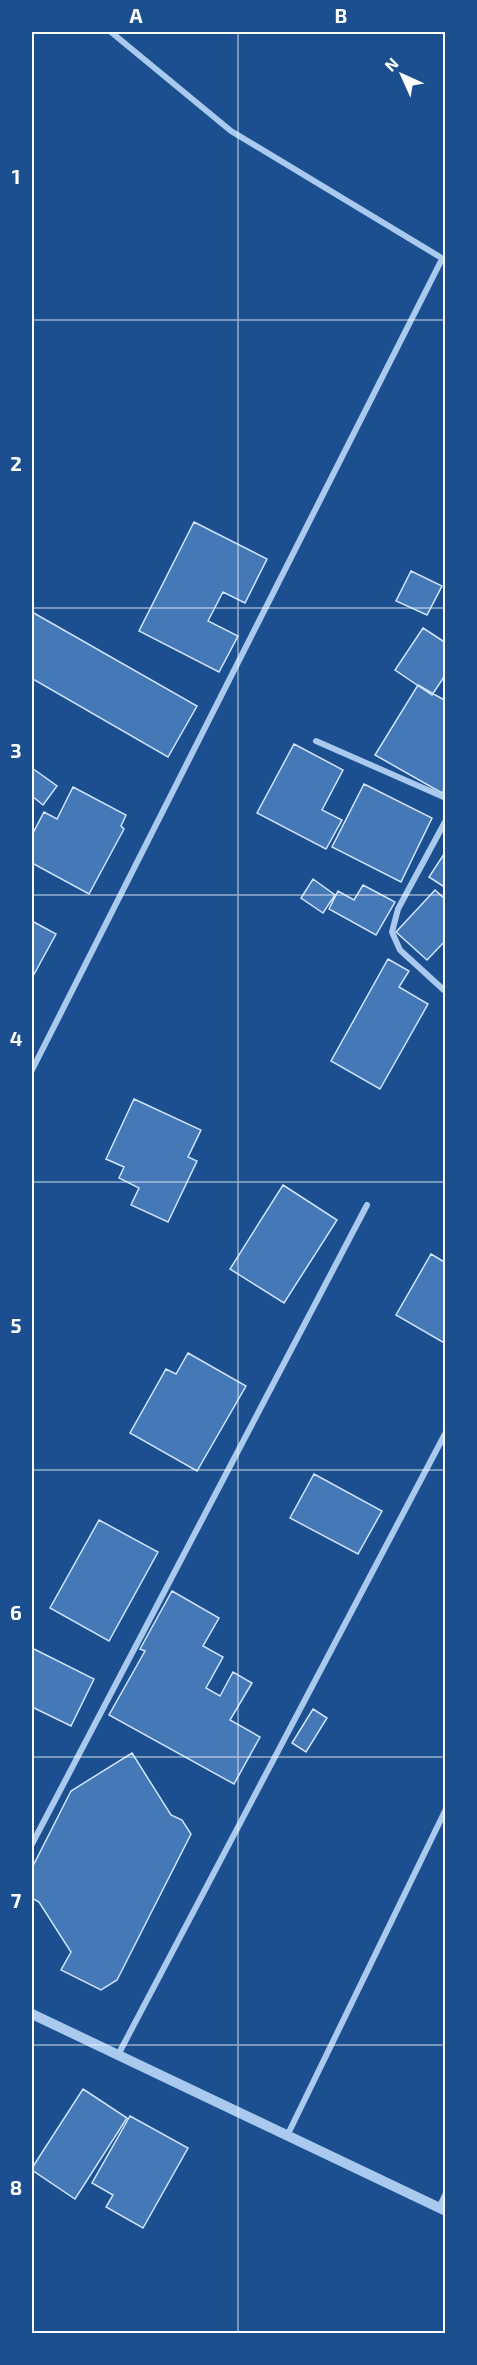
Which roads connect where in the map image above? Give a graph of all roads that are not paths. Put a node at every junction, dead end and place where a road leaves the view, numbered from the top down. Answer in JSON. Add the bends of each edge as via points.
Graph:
{"nodes":[{"id":1,"x":111,"y":32,"type":"edge"},
{"id":2,"x":444,"y":260,"type":"edge"},
{"id":3,"x":316,"y":741,"type":"dead end"},
{"id":4,"x":446,"y":798,"type":"edge"},
{"id":5,"x":446,"y":820,"type":"edge"},
{"id":6,"x":446,"y":992,"type":"edge"},
{"id":7,"x":32,"y":1070,"type":"edge"},
{"id":8,"x":367,"y":1205,"type":"dead end"},
{"id":9,"x":446,"y":1432,"type":"edge"},
{"id":10,"x":446,"y":1809,"type":"edge"},
{"id":11,"x":32,"y":1844,"type":"edge"},
{"id":12,"x":32,"y":2014,"type":"edge"},
{"id":13,"x":118,"y":2055,"type":"junction"},
{"id":14,"x":287,"y":2136,"type":"junction"},
{"id":15,"x":446,"y":2193,"type":"edge"},
{"id":16,"x":442,"y":2210,"type":"edge"}],
"edges":[{"from":1,"to":2,"type":"street","via":[[231,131]]},
{"from":2,"to":7,"type":"street"},
{"from":3,"to":4,"type":"street"},
{"from":5,"to":6,"type":"street","via":[[398,909],[392,932],[400,950]]},
{"from":8,"to":11,"type":"street"},
{"from":9,"to":13,"type":"street"},
{"from":10,"to":14,"type":"street"},
{"from":12,"to":13,"type":"street"},
{"from":13,"to":14,"type":"street"},
{"from":14,"to":16,"type":"street"},
{"from":15,"to":16,"type":"street"}]}
